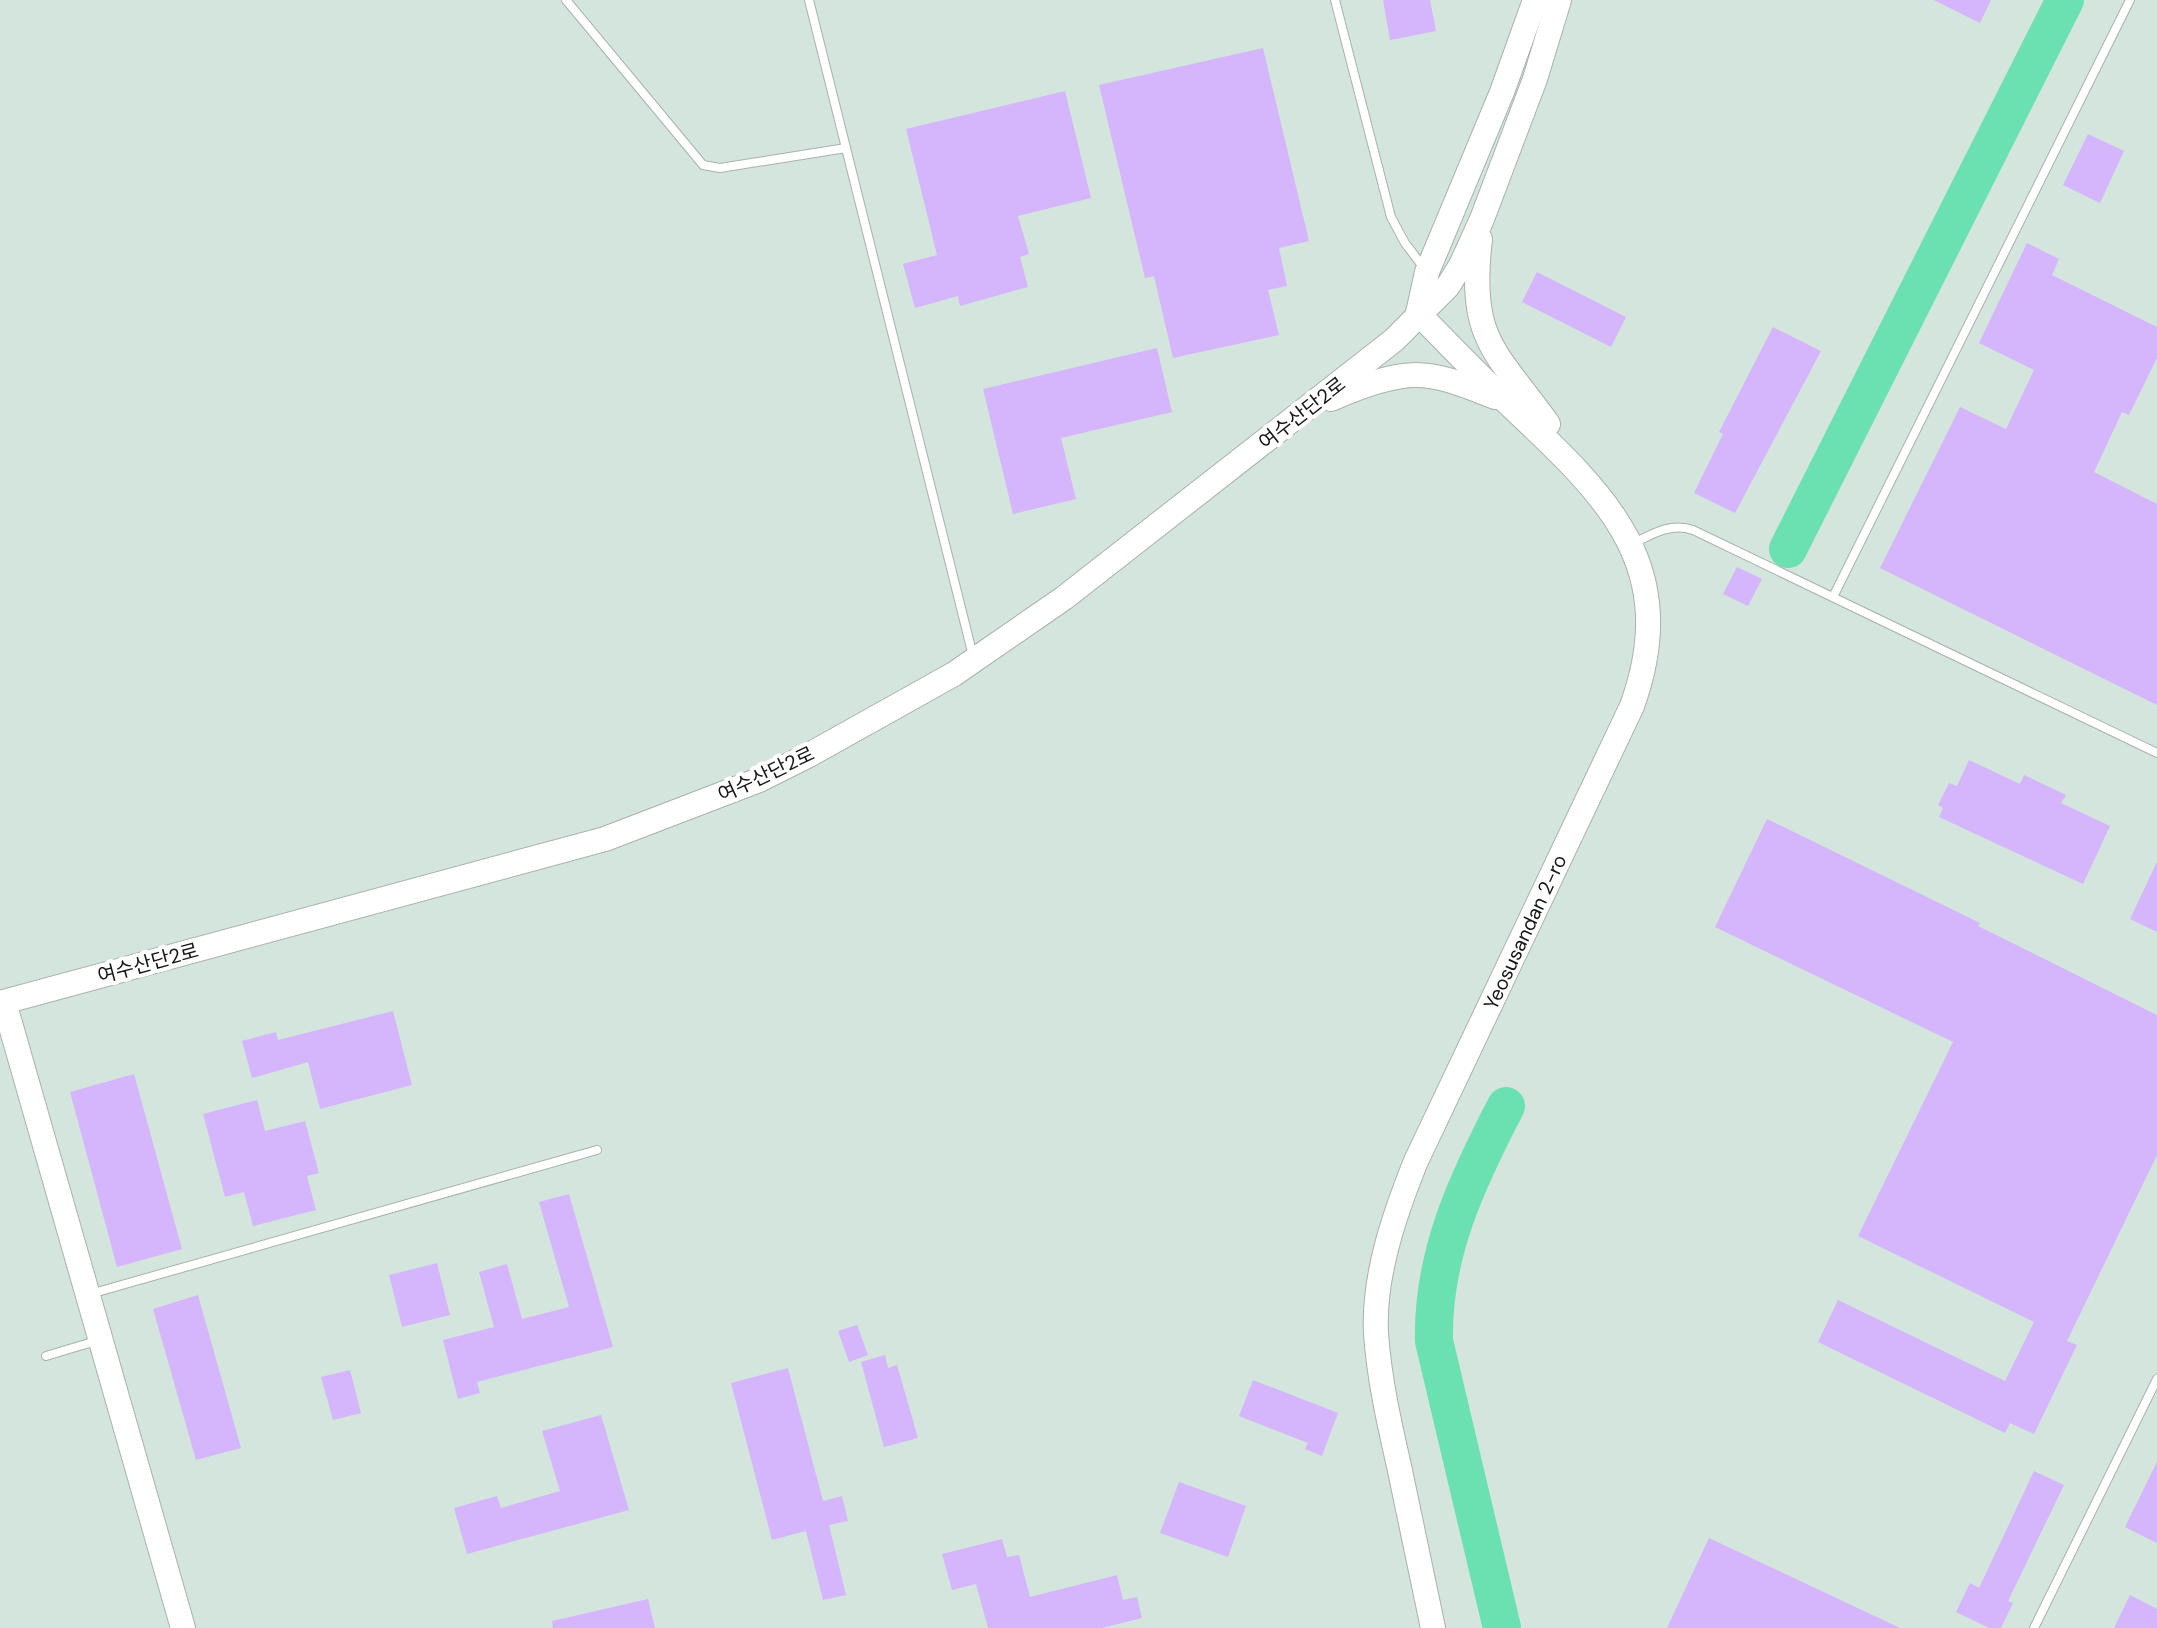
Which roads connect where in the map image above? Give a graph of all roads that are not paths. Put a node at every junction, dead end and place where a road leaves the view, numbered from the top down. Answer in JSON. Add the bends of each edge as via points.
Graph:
{"nodes":[{"id":1,"x":566,"y":0,"type":"edge"},
{"id":2,"x":809,"y":0,"type":"edge"},
{"id":3,"x":1335,"y":0,"type":"edge"},
{"id":4,"x":1535,"y":0,"type":"edge"},
{"id":5,"x":1559,"y":0,"type":"edge"},
{"id":6,"x":2130,"y":0,"type":"edge"},
{"id":7,"x":846,"y":148,"type":"junction"},
{"id":8,"x":1482,"y":219,"type":"junction"},
{"id":9,"x":1427,"y":272,"type":"junction"},
{"id":10,"x":1418,"y":313,"type":"junction"},
{"id":11,"x":1504,"y":400,"type":"junction"},
{"id":12,"x":1307,"y":409,"type":"junction"},
{"id":13,"x":1563,"y":455,"type":"junction"},
{"id":14,"x":1631,"y":544,"type":"junction"},
{"id":15,"x":1833,"y":597,"type":"junction"},
{"id":16,"x":974,"y":661,"type":"junction"},
{"id":17,"x":2157,"y":753,"type":"edge"},
{"id":18,"x":2,"y":1002,"type":"edge"},
{"id":19,"x":597,"y":1150,"type":"dead end"},
{"id":20,"x":88,"y":1295,"type":"junction"},
{"id":21,"x":101,"y":1340,"type":"junction"},
{"id":22,"x":46,"y":1356,"type":"dead end"},
{"id":23,"x":2157,"y":1379,"type":"edge"},
{"id":24,"x":183,"y":1628,"type":"edge"},
{"id":25,"x":1433,"y":1628,"type":"edge"},
{"id":26,"x":2034,"y":1628,"type":"edge"}],
"edges":[{"from":1,"to":7,"type":"lane","via":[[703,165],[720,168]]},
{"from":2,"to":7,"type":"lane"},
{"from":3,"to":9,"type":"lane","via":[[1391,217]]},
{"from":4,"to":9,"type":"street"},
{"from":5,"to":8,"type":"street"},
{"from":6,"to":15,"type":"lane"},
{"from":7,"to":16,"type":"lane"},
{"from":8,"to":10,"type":"street","name":"여수산단2로","via":[[1448,286]]},
{"from":8,"to":13,"type":"street","via":[[1476,290],[1483,329],[1499,362],[1551,430]]},
{"from":9,"to":10,"type":"street"},
{"from":10,"to":11,"type":"street","name":"Yeosusandan 2-ro"},
{"from":10,"to":12,"type":"street","name":"여수산단2로","via":[[1394,340]]},
{"from":11,"to":12,"type":"street","via":[[1417,375],[1375,383]]},
{"from":11,"to":13,"type":"street","name":"Yeosusandan 2-ro"},
{"from":12,"to":16,"type":"street","name":"여수산단2로","via":[[1064,598]]},
{"from":13,"to":14,"type":"street","name":"Yeosusandan 2-ro","via":[[1607,504]]},
{"from":14,"to":15,"type":"lane","via":[[1683,527]]},
{"from":14,"to":25,"type":"street","name":"Yeosusandan 2-ro","via":[[1645,592],[1649,638],[1640,684],[1416,1161],[1394,1223],[1379,1291],[1376,1332],[1383,1394]]},
{"from":15,"to":17,"type":"lane"},
{"from":16,"to":18,"type":"street","name":"여수산단2로","via":[[759,780],[605,839]]},
{"from":18,"to":20,"type":"street"},
{"from":19,"to":20,"type":"lane"},
{"from":20,"to":21,"type":"street"},
{"from":21,"to":22,"type":"lane"},
{"from":21,"to":24,"type":"street"},
{"from":23,"to":26,"type":"lane"}]}
